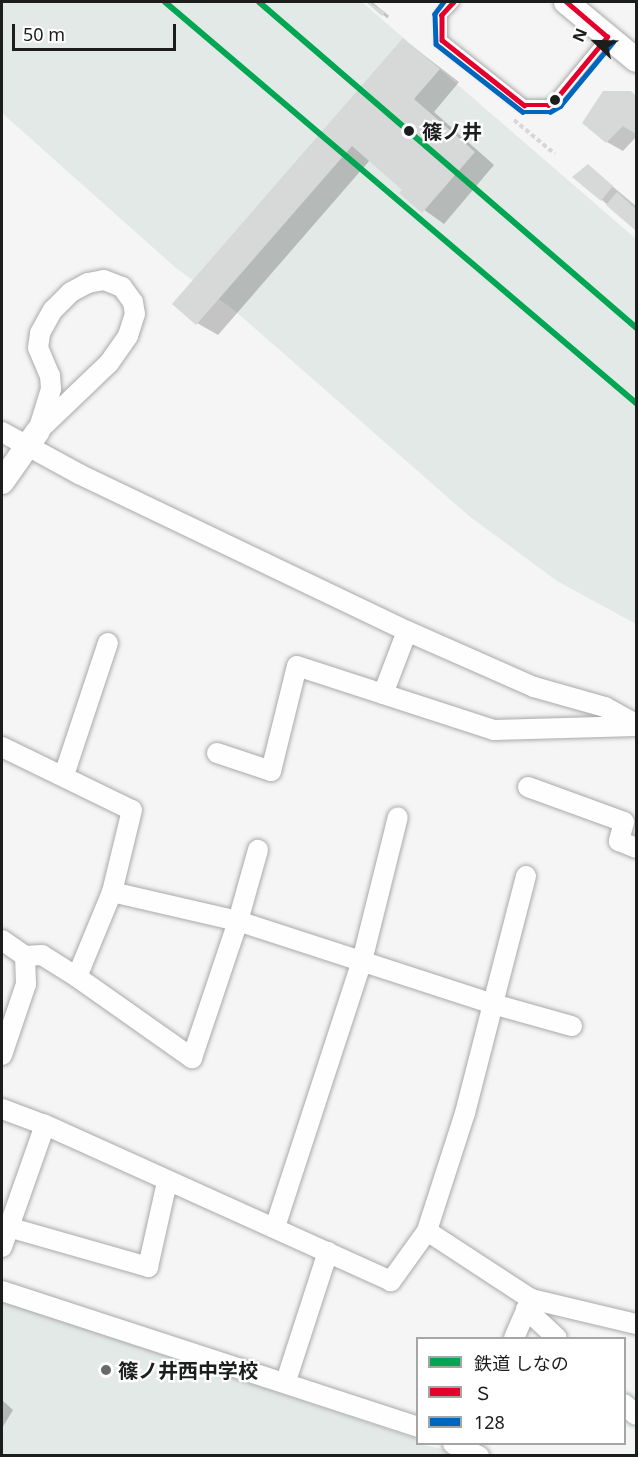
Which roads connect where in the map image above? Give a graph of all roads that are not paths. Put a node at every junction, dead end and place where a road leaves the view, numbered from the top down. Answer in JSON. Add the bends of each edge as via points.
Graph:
{"nodes":[{"id":1,"x":454,"y":2,"type":"edge"},
{"id":2,"x":566,"y":2,"type":"edge"},
{"id":3,"x":607,"y":37,"type":"junction"},
{"id":4,"x":636,"y":60,"type":"edge"},
{"id":5,"x":50,"y":376,"type":"junction"},
{"id":6,"x":86,"y":386,"type":"junction"},
{"id":7,"x":2,"y":432,"type":"edge"},
{"id":8,"x":33,"y":437,"type":"junction"},
{"id":9,"x":2,"y":482,"type":"edge"},
{"id":10,"x":406,"y":631,"type":"junction"},
{"id":11,"x":108,"y":643,"type":"dead end"},
{"id":12,"x":383,"y":694,"type":"junction"},
{"id":13,"x":636,"y":725,"type":"edge"},
{"id":14,"x":2,"y":747,"type":"edge"},
{"id":15,"x":217,"y":753,"type":"dead end"},
{"id":16,"x":64,"y":776,"type":"junction"},
{"id":17,"x":528,"y":787,"type":"dead end"},
{"id":18,"x":398,"y":817,"type":"dead end"},
{"id":19,"x":636,"y":848,"type":"edge"},
{"id":20,"x":258,"y":850,"type":"dead end"},
{"id":21,"x":526,"y":876,"type":"dead end"},
{"id":22,"x":112,"y":892,"type":"junction"},
{"id":23,"x":238,"y":921,"type":"junction"},
{"id":24,"x":2,"y":940,"type":"edge"},
{"id":25,"x":25,"y":956,"type":"junction"},
{"id":26,"x":362,"y":961,"type":"junction"},
{"id":27,"x":77,"y":977,"type":"junction"},
{"id":28,"x":493,"y":1004,"type":"junction"},
{"id":29,"x":572,"y":1026,"type":"dead end"},
{"id":30,"x":2,"y":1055,"type":"edge"},
{"id":31,"x":2,"y":1109,"type":"edge"},
{"id":32,"x":45,"y":1125,"type":"junction"},
{"id":33,"x":167,"y":1182,"type":"junction"},
{"id":34,"x":8,"y":1227,"type":"junction"},
{"id":35,"x":274,"y":1227,"type":"junction"},
{"id":36,"x":427,"y":1231,"type":"junction"},
{"id":37,"x":2,"y":1247,"type":"edge"},
{"id":38,"x":328,"y":1252,"type":"junction"},
{"id":39,"x":2,"y":1291,"type":"edge"},
{"id":40,"x":529,"y":1304,"type":"junction"},
{"id":41,"x":636,"y":1324,"type":"edge"},
{"id":42,"x":514,"y":1337,"type":"edge"},
{"id":43,"x":556,"y":1337,"type":"edge"},
{"id":44,"x":286,"y":1382,"type":"junction"},
{"id":45,"x":416,"y":1427,"type":"edge"}],
"edges":[{"from":1,"to":3,"type":"lane","via":[[442,15],[441,40],[524,105],[548,105],[555,100]]},
{"from":2,"to":3,"type":"street"},
{"from":3,"to":4,"type":"street"},
{"from":5,"to":6,"type":"street"},
{"from":5,"to":6,"type":"street","via":[[38,348],[45,322],[79,287],[96,280],[110,281],[131,296],[134,321],[118,353]]},
{"from":5,"to":8,"type":"street","via":[[49,400]]},
{"from":6,"to":8,"type":"street"},
{"from":7,"to":8,"type":"street"},
{"from":8,"to":9,"type":"street"},
{"from":8,"to":10,"type":"street","via":[[79,474]]},
{"from":10,"to":12,"type":"street"},
{"from":10,"to":13,"type":"street","via":[[534,687],[604,707]]},
{"from":11,"to":16,"type":"street"},
{"from":12,"to":13,"type":"street","via":[[494,730]]},
{"from":12,"to":15,"type":"street","via":[[297,666],[271,771]]},
{"from":14,"to":16,"type":"street"},
{"from":16,"to":22,"type":"street","via":[[132,810]]},
{"from":17,"to":19,"type":"street","via":[[624,822],[619,841]]},
{"from":18,"to":26,"type":"street"},
{"from":20,"to":23,"type":"street"},
{"from":21,"to":28,"type":"street"},
{"from":22,"to":23,"type":"street"},
{"from":22,"to":27,"type":"street"},
{"from":23,"to":26,"type":"street"},
{"from":23,"to":27,"type":"street","via":[[192,1058]]},
{"from":24,"to":25,"type":"street"},
{"from":25,"to":27,"type":"street","via":[[42,955]]},
{"from":25,"to":30,"type":"street","via":[[26,984]]},
{"from":26,"to":28,"type":"street"},
{"from":26,"to":35,"type":"street"},
{"from":28,"to":29,"type":"street"},
{"from":28,"to":36,"type":"street","via":[[465,1113]]},
{"from":31,"to":32,"type":"street"},
{"from":32,"to":33,"type":"street"},
{"from":32,"to":34,"type":"street"},
{"from":33,"to":34,"type":"street","via":[[148,1267]]},
{"from":33,"to":35,"type":"street"},
{"from":34,"to":37,"type":"street"},
{"from":35,"to":38,"type":"street"},
{"from":36,"to":38,"type":"street","via":[[391,1281]]},
{"from":36,"to":40,"type":"street"},
{"from":38,"to":44,"type":"street"},
{"from":39,"to":44,"type":"street"},
{"from":40,"to":41,"type":"street"},
{"from":40,"to":42,"type":"street"},
{"from":40,"to":43,"type":"street"},
{"from":44,"to":45,"type":"street"}]}
